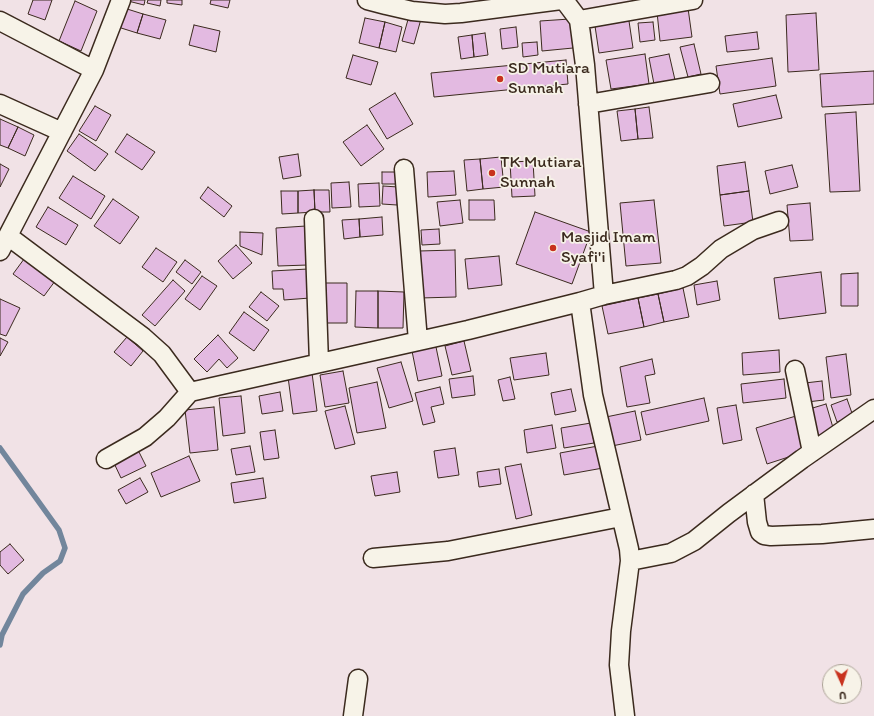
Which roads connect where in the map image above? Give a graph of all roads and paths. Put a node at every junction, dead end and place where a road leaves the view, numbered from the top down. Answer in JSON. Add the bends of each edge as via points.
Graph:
{"nodes":[{"id":1,"x":121,"y":0,"type":"edge"},
{"id":2,"x":367,"y":0,"type":"edge"},
{"id":3,"x":563,"y":0,"type":"edge"},
{"id":4,"x":693,"y":0,"type":"edge"},
{"id":5,"x":578,"y":19,"type":"junction"},
{"id":6,"x":0,"y":21,"type":"edge"},
{"id":7,"x":94,"y":70,"type":"junction"},
{"id":8,"x":710,"y":83,"type":"dead end"},
{"id":9,"x":0,"y":104,"type":"edge"},
{"id":10,"x":588,"y":104,"type":"junction"},
{"id":11,"x":62,"y":132,"type":"junction"},
{"id":12,"x":404,"y":169,"type":"dead end"},
{"id":13,"x":314,"y":219,"type":"dead end"},
{"id":14,"x":779,"y":221,"type":"dead end"},
{"id":15,"x":8,"y":236,"type":"junction"},
{"id":16,"x":0,"y":251,"type":"edge"},
{"id":17,"x":604,"y":295,"type":"junction"},
{"id":18,"x":580,"y":302,"type":"junction"},
{"id":19,"x":418,"y":341,"type":"junction"},
{"id":20,"x":319,"y":363,"type":"junction"},
{"id":21,"x":795,"y":370,"type":"dead end"},
{"id":22,"x":189,"y":390,"type":"junction"},
{"id":23,"x":874,"y":409,"type":"edge"},
{"id":24,"x":812,"y":452,"type":"junction"},
{"id":25,"x":106,"y":459,"type":"dead end"},
{"id":26,"x":754,"y":494,"type":"junction"},
{"id":27,"x":621,"y":517,"type":"junction"},
{"id":28,"x":874,"y":529,"type":"edge"},
{"id":29,"x":373,"y":558,"type":"dead end"},
{"id":30,"x":630,"y":561,"type":"junction"},
{"id":31,"x":358,"y":679,"type":"dead end"},
{"id":32,"x":353,"y":716,"type":"edge"},
{"id":33,"x":625,"y":716,"type":"edge"}],
"edges":[{"from":1,"to":7,"type":"street"},
{"from":2,"to":3,"type":"street","via":[[412,11],[445,14]]},
{"from":3,"to":5,"type":"street"},
{"from":4,"to":5,"type":"street"},
{"from":5,"to":10,"type":"street"},
{"from":6,"to":7,"type":"street"},
{"from":7,"to":11,"type":"street"},
{"from":8,"to":10,"type":"street"},
{"from":9,"to":11,"type":"street"},
{"from":10,"to":17,"type":"street"},
{"from":11,"to":15,"type":"street"},
{"from":12,"to":19,"type":"street"},
{"from":13,"to":20,"type":"street"},
{"from":14,"to":17,"type":"street","via":[[753,230],[721,248],[687,276]]},
{"from":15,"to":16,"type":"street"},
{"from":15,"to":22,"type":"street","via":[[162,354]]},
{"from":17,"to":18,"type":"street"},
{"from":18,"to":19,"type":"street"},
{"from":18,"to":27,"type":"street","via":[[593,395]]},
{"from":19,"to":20,"type":"street"},
{"from":20,"to":22,"type":"street"},
{"from":21,"to":24,"type":"street"},
{"from":22,"to":25,"type":"street","via":[[167,418],[146,437]]},
{"from":23,"to":24,"type":"street"},
{"from":24,"to":26,"type":"street"},
{"from":26,"to":28,"type":"street","via":[[757,522],[760,532],[764,535],[822,534]]},
{"from":26,"to":30,"type":"street","via":[[694,541],[671,552]]},
{"from":27,"to":29,"type":"street","via":[[448,551]]},
{"from":27,"to":30,"type":"street"},
{"from":30,"to":33,"type":"street","via":[[619,665]]},
{"from":31,"to":32,"type":"street"}]}
